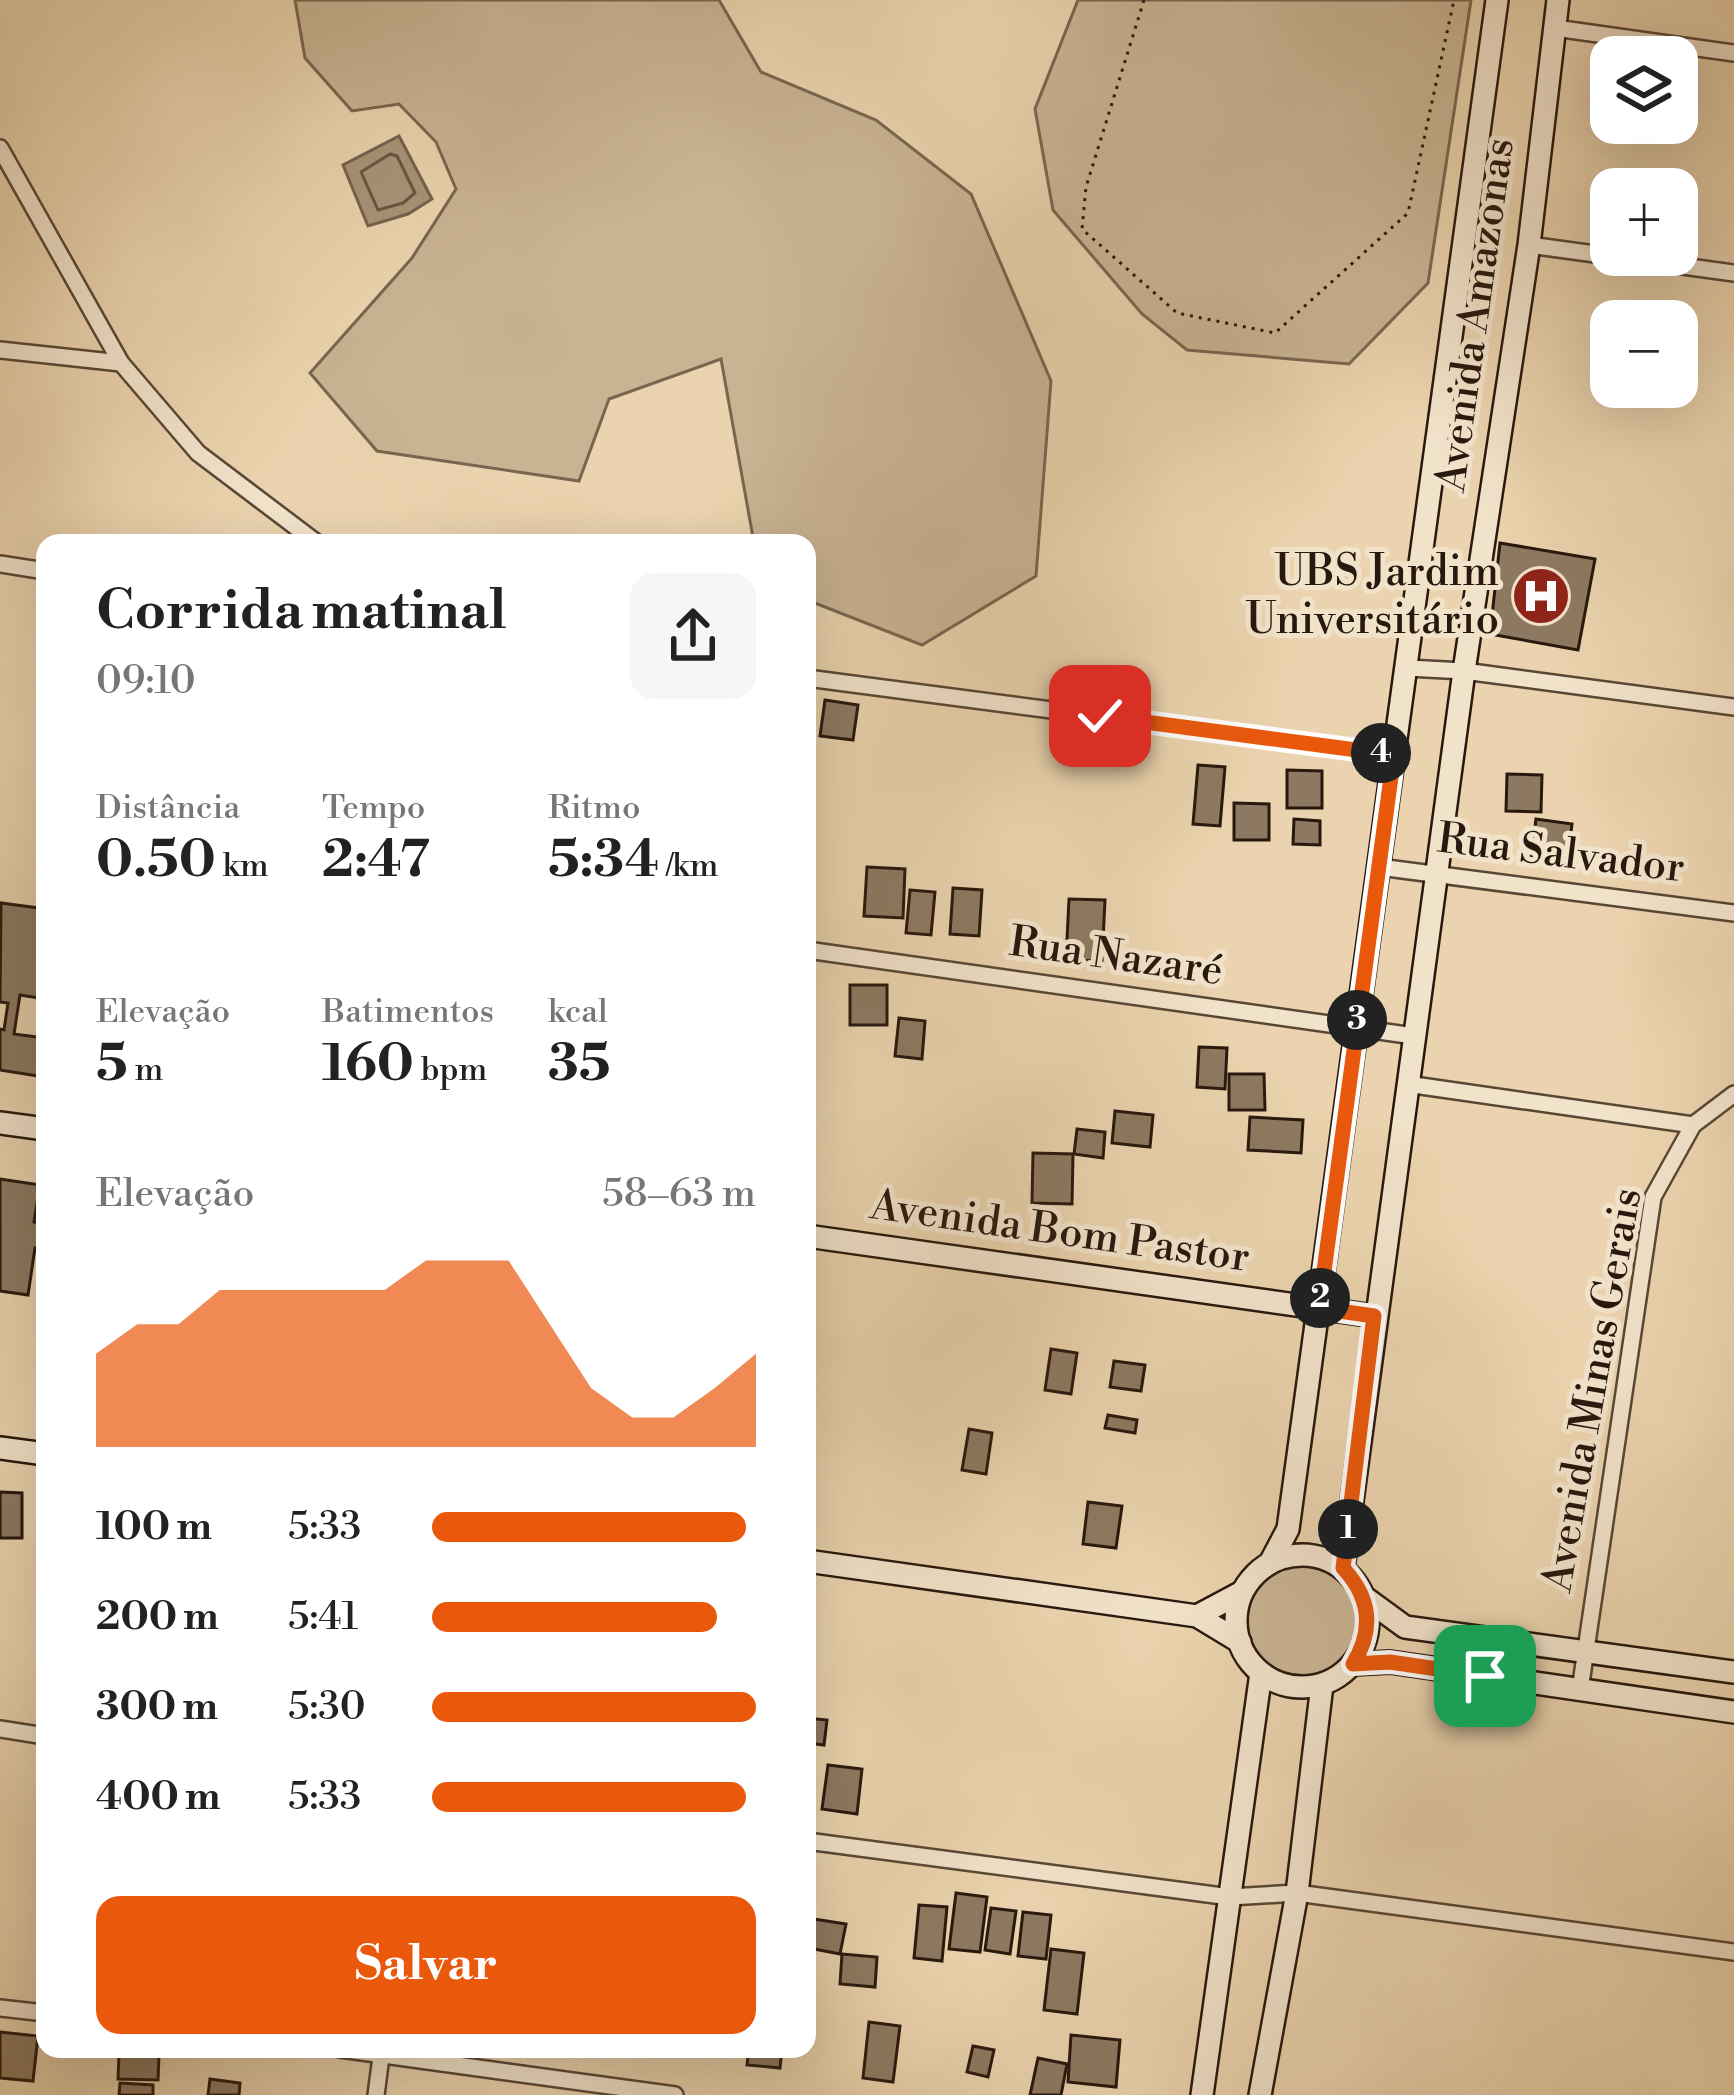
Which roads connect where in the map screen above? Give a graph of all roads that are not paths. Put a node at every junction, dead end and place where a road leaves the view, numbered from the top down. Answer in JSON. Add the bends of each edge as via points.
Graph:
{"nodes":[{"id":1,"x":1497,"y":0,"type":"edge"},
{"id":2,"x":1558,"y":0,"type":"edge"},
{"id":3,"x":1555,"y":28,"type":"junction"},
{"id":4,"x":1734,"y":53,"type":"edge"},
{"id":5,"x":0,"y":148,"type":"edge"},
{"id":6,"x":1528,"y":245,"type":"junction"},
{"id":7,"x":1734,"y":272,"type":"edge"},
{"id":8,"x":0,"y":350,"type":"edge"},
{"id":9,"x":121,"y":363,"type":"junction"},
{"id":10,"x":305,"y":534,"type":"edge"},
{"id":11,"x":0,"y":564,"type":"edge"},
{"id":12,"x":36,"y":570,"type":"edge"},
{"id":13,"x":1408,"y":668,"type":"junction"},
{"id":14,"x":1463,"y":671,"type":"junction"},
{"id":15,"x":816,"y":679,"type":"edge"},
{"id":16,"x":1734,"y":707,"type":"edge"},
{"id":17,"x":1394,"y":755,"type":"junction"},
{"id":18,"x":1379,"y":867,"type":"junction"},
{"id":19,"x":1437,"y":874,"type":"junction"},
{"id":20,"x":1734,"y":913,"type":"edge"},
{"id":21,"x":816,"y":951,"type":"edge"},
{"id":22,"x":1356,"y":1026,"type":"junction"},
{"id":23,"x":1414,"y":1036,"type":"junction"},
{"id":24,"x":1407,"y":1084,"type":"junction"},
{"id":25,"x":1734,"y":1094,"type":"edge"},
{"id":26,"x":0,"y":1123,"type":"edge"},
{"id":27,"x":1694,"y":1125,"type":"junction"},
{"id":28,"x":36,"y":1128,"type":"edge"},
{"id":29,"x":816,"y":1237,"type":"edge"},
{"id":30,"x":1319,"y":1308,"type":"junction"},
{"id":31,"x":1374,"y":1316,"type":"junction"},
{"id":32,"x":0,"y":1448,"type":"edge"},
{"id":33,"x":36,"y":1453,"type":"edge"},
{"id":34,"x":816,"y":1562,"type":"edge"},
{"id":35,"x":1270,"y":1563,"type":"junction"},
{"id":36,"x":1343,"y":1568,"type":"junction"},
{"id":37,"x":1242,"y":1592,"type":"junction"},
{"id":38,"x":1364,"y":1597,"type":"junction"},
{"id":39,"x":1197,"y":1616,"type":"junction"},
{"id":40,"x":1240,"y":1642,"type":"junction"},
{"id":41,"x":1586,"y":1654,"type":"junction"},
{"id":42,"x":1353,"y":1664,"type":"junction"},
{"id":43,"x":1734,"y":1672,"type":"edge"},
{"id":44,"x":1261,"y":1673,"type":"junction"},
{"id":45,"x":1322,"y":1685,"type":"junction"},
{"id":46,"x":1580,"y":1690,"type":"junction"},
{"id":47,"x":1734,"y":1712,"type":"edge"},
{"id":48,"x":0,"y":1729,"type":"edge"},
{"id":49,"x":36,"y":1735,"type":"edge"},
{"id":50,"x":816,"y":1841,"type":"edge"},
{"id":51,"x":1297,"y":1893,"type":"junction"},
{"id":52,"x":1230,"y":1897,"type":"junction"},
{"id":53,"x":1734,"y":1952,"type":"edge"},
{"id":54,"x":0,"y":2008,"type":"edge"},
{"id":55,"x":36,"y":2012,"type":"edge"},
{"id":56,"x":381,"y":2058,"type":"edge"},
{"id":57,"x":423,"y":2058,"type":"edge"},
{"id":58,"x":376,"y":2095,"type":"edge"},
{"id":59,"x":675,"y":2095,"type":"edge"},
{"id":60,"x":1202,"y":2095,"type":"edge"},
{"id":61,"x":1260,"y":2095,"type":"edge"}],
"edges":[{"from":1,"to":13,"type":"street","name":"Avenida Amazonas"},
{"from":2,"to":3,"type":"street","name":"Avenida Amazonas"},
{"from":3,"to":4,"type":"street"},
{"from":3,"to":6,"type":"street","name":"Avenida Amazonas"},
{"from":5,"to":9,"type":"street"},
{"from":6,"to":7,"type":"street"},
{"from":6,"to":14,"type":"street","name":"Avenida Amazonas"},
{"from":8,"to":9,"type":"street"},
{"from":9,"to":10,"type":"street","via":[[198,453]]},
{"from":11,"to":12,"type":"street"},
{"from":13,"to":14,"type":"street"},
{"from":13,"to":17,"type":"street","name":"Avenida Amazonas"},
{"from":14,"to":16,"type":"street"},
{"from":14,"to":19,"type":"street","name":"Avenida Amazonas"},
{"from":15,"to":17,"type":"street"},
{"from":17,"to":18,"type":"street","name":"Avenida Amazonas"},
{"from":18,"to":19,"type":"street","name":"Rua Salvador"},
{"from":18,"to":22,"type":"street","name":"Avenida Amazonas"},
{"from":19,"to":20,"type":"street","name":"Rua Salvador"},
{"from":19,"to":23,"type":"street","name":"Avenida Amazonas"},
{"from":21,"to":22,"type":"street","name":"Rua Nazaré"},
{"from":22,"to":23,"type":"street","name":"Rua Nazaré"},
{"from":22,"to":30,"type":"street","name":"Avenida Amazonas"},
{"from":23,"to":24,"type":"street","name":"Avenida Amazonas"},
{"from":24,"to":27,"type":"street"},
{"from":24,"to":31,"type":"street","name":"Avenida Amazonas"},
{"from":25,"to":27,"type":"street","name":"Avenida Minas Gerais"},
{"from":26,"to":28,"type":"street"},
{"from":27,"to":41,"type":"street","name":"Avenida Minas Gerais","via":[[1653,1197]]},
{"from":29,"to":30,"type":"street","name":"Avenida Bom Pastor"},
{"from":30,"to":31,"type":"street","name":"Avenida Bom Pastor"},
{"from":30,"to":35,"type":"street","name":"Avenida Amazonas","via":[[1288,1529]]},
{"from":31,"to":36,"type":"street","name":"Avenida Amazonas"},
{"from":32,"to":33,"type":"street"},
{"from":34,"to":39,"type":"street"},
{"from":35,"to":36,"type":"street","via":[[1308,1555]]},
{"from":35,"to":37,"type":"street"},
{"from":36,"to":38,"type":"street"},
{"from":37,"to":39,"type":"street"},
{"from":37,"to":40,"type":"street"},
{"from":38,"to":41,"type":"street","via":[[1406,1627]]},
{"from":38,"to":42,"type":"street","via":[[1368,1631]]},
{"from":39,"to":40,"type":"street"},
{"from":40,"to":44,"type":"street"},
{"from":41,"to":43,"type":"street"},
{"from":41,"to":46,"type":"street","name":"Avenida Minas Gerais"},
{"from":42,"to":45,"type":"street"},
{"from":42,"to":46,"type":"street","via":[[1390,1662]]},
{"from":44,"to":45,"type":"street","via":[[1280,1684]]},
{"from":44,"to":52,"type":"street"},
{"from":45,"to":51,"type":"street"},
{"from":46,"to":47,"type":"street"},
{"from":48,"to":49,"type":"street"},
{"from":50,"to":52,"type":"street"},
{"from":51,"to":52,"type":"street"},
{"from":51,"to":53,"type":"street"},
{"from":51,"to":61,"type":"street"},
{"from":52,"to":60,"type":"street"},
{"from":54,"to":55,"type":"street"},
{"from":56,"to":58,"type":"street"},
{"from":57,"to":59,"type":"street"}]}
